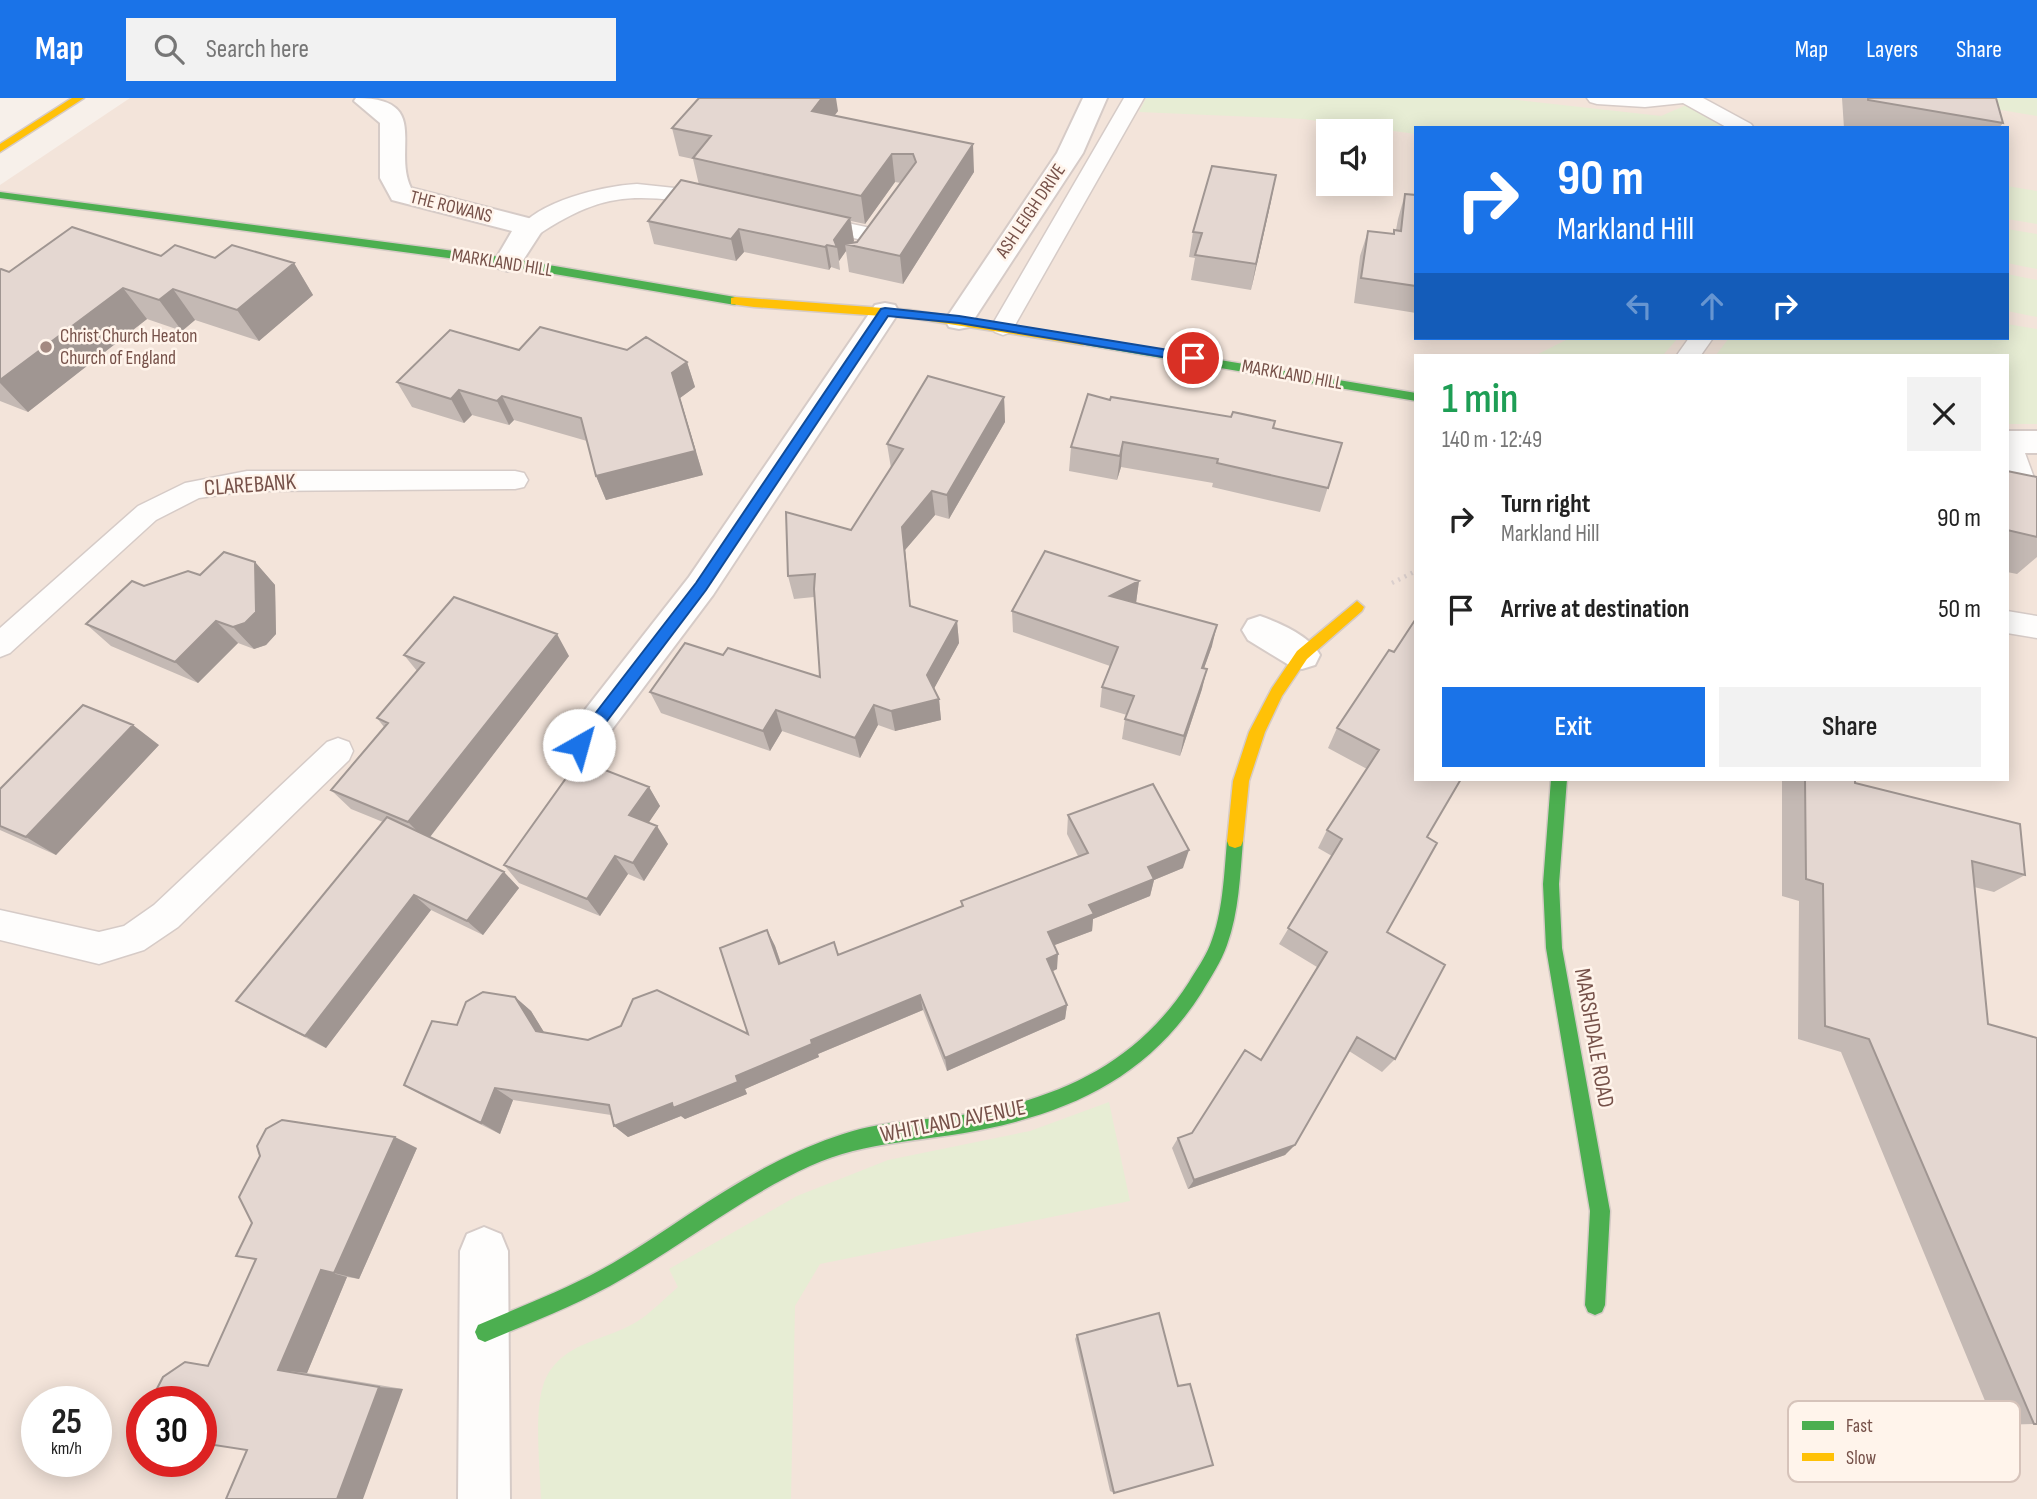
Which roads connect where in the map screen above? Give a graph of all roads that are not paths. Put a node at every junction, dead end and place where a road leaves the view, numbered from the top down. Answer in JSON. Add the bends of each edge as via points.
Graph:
{"nodes":[{"id":1,"x":79,"y":98,"type":"edge"},
{"id":2,"x":1095,"y":98,"type":"edge"},
{"id":3,"x":1134,"y":98,"type":"edge"},
{"id":4,"x":1597,"y":98,"type":"edge"},
{"id":5,"x":1681,"y":98,"type":"edge"},
{"id":6,"x":1688,"y":98,"type":"edge"},
{"id":7,"x":366,"y":101,"type":"dead end"},
{"id":8,"x":1740,"y":126,"type":"edge"},
{"id":9,"x":0,"y":149,"type":"edge"},
{"id":10,"x":0,"y":195,"type":"edge"},
{"id":11,"x":729,"y":203,"type":"edge"},
{"id":12,"x":885,"y":216,"type":"edge"},
{"id":13,"x":788,"y":218,"type":"edge"},
{"id":14,"x":528,"y":231,"type":"junction"},
{"id":15,"x":872,"y":234,"type":"junction"},
{"id":16,"x":858,"y":254,"type":"edge"},
{"id":17,"x":508,"y":262,"type":"junction"},
{"id":18,"x":885,"y":312,"type":"junction"},
{"id":19,"x":959,"y":320,"type":"junction"},
{"id":20,"x":1003,"y":327,"type":"junction"},
{"id":21,"x":1414,"y":397,"type":"edge"},
{"id":22,"x":2009,"y":442,"type":"edge"},
{"id":23,"x":2037,"y":442,"type":"edge"},
{"id":24,"x":2009,"y":445,"type":"edge"},
{"id":25,"x":515,"y":480,"type":"dead end"},
{"id":26,"x":2037,"y":531,"type":"edge"},
{"id":27,"x":1357,"y":607,"type":"dead end"},
{"id":28,"x":2009,"y":622,"type":"edge"},
{"id":29,"x":2037,"y":627,"type":"edge"},
{"id":30,"x":1260,"y":630,"type":"dead end"},
{"id":31,"x":0,"y":645,"type":"edge"},
{"id":32,"x":1302,"y":655,"type":"junction"},
{"id":33,"x":579,"y":745,"type":"dead end"},
{"id":34,"x":338,"y":751,"type":"dead end"},
{"id":35,"x":1559,"y":781,"type":"edge"},
{"id":36,"x":0,"y":925,"type":"edge"},
{"id":37,"x":484,"y":1251,"type":"dead end"},
{"id":38,"x":1595,"y":1305,"type":"dead end"},
{"id":39,"x":485,"y":1332,"type":"junction"},
{"id":40,"x":484,"y":1499,"type":"edge"}],
"edges":[{"from":1,"to":9,"type":"street"},
{"from":2,"to":19,"type":"street","name":"ASH LEIGH DRIVE","via":[[1070,153]]},
{"from":3,"to":20,"type":"lane"},
{"from":4,"to":5,"type":"lane"},
{"from":6,"to":8,"type":"lane"},
{"from":7,"to":14,"type":"street","name":"THE ROWANS","via":[[391,122],[393,185],[401,194],[522,225]]},
{"from":10,"to":17,"type":"street","name":"MARKLAND HILL"},
{"from":11,"to":14,"type":"lane","via":[[639,189],[611,191],[574,203]]},
{"from":12,"to":15,"type":"lane"},
{"from":13,"to":15,"type":"lane"},
{"from":14,"to":17,"type":"street"},
{"from":15,"to":16,"type":"lane"},
{"from":17,"to":18,"type":"street","name":"MARKLAND HILL","via":[[772,307]]},
{"from":18,"to":19,"type":"street","name":"MARKLAND HILL"},
{"from":18,"to":33,"type":"street","via":[[701,586]]},
{"from":19,"to":20,"type":"street","name":"MARKLAND HILL"},
{"from":20,"to":21,"type":"street","name":"MARKLAND HILL"},
{"from":22,"to":23,"type":"street"},
{"from":24,"to":26,"type":"lane"},
{"from":25,"to":31,"type":"lane","name":"CLAREBANK","via":[[205,485],[171,497],[147,513]]},
{"from":27,"to":32,"type":"street","name":"WHITLAND AVENUE"},
{"from":28,"to":29,"type":"lane"},
{"from":30,"to":32,"type":"street"},
{"from":32,"to":39,"type":"street","name":"WHITLAND AVENUE","via":[[1257,732],[1241,780],[1230,890],[1219,946],[1188,1002],[1148,1048],[1110,1076],[1069,1097],[984,1120],[835,1145],[788,1167],[587,1288]]},
{"from":34,"to":36,"type":"lane","via":[[166,916],[132,939],[99,948]]},
{"from":35,"to":38,"type":"street","name":"MARSHDALE ROAD","via":[[1551,884],[1554,948],[1600,1211]]},
{"from":37,"to":39,"type":"street"},
{"from":39,"to":40,"type":"street"}]}
